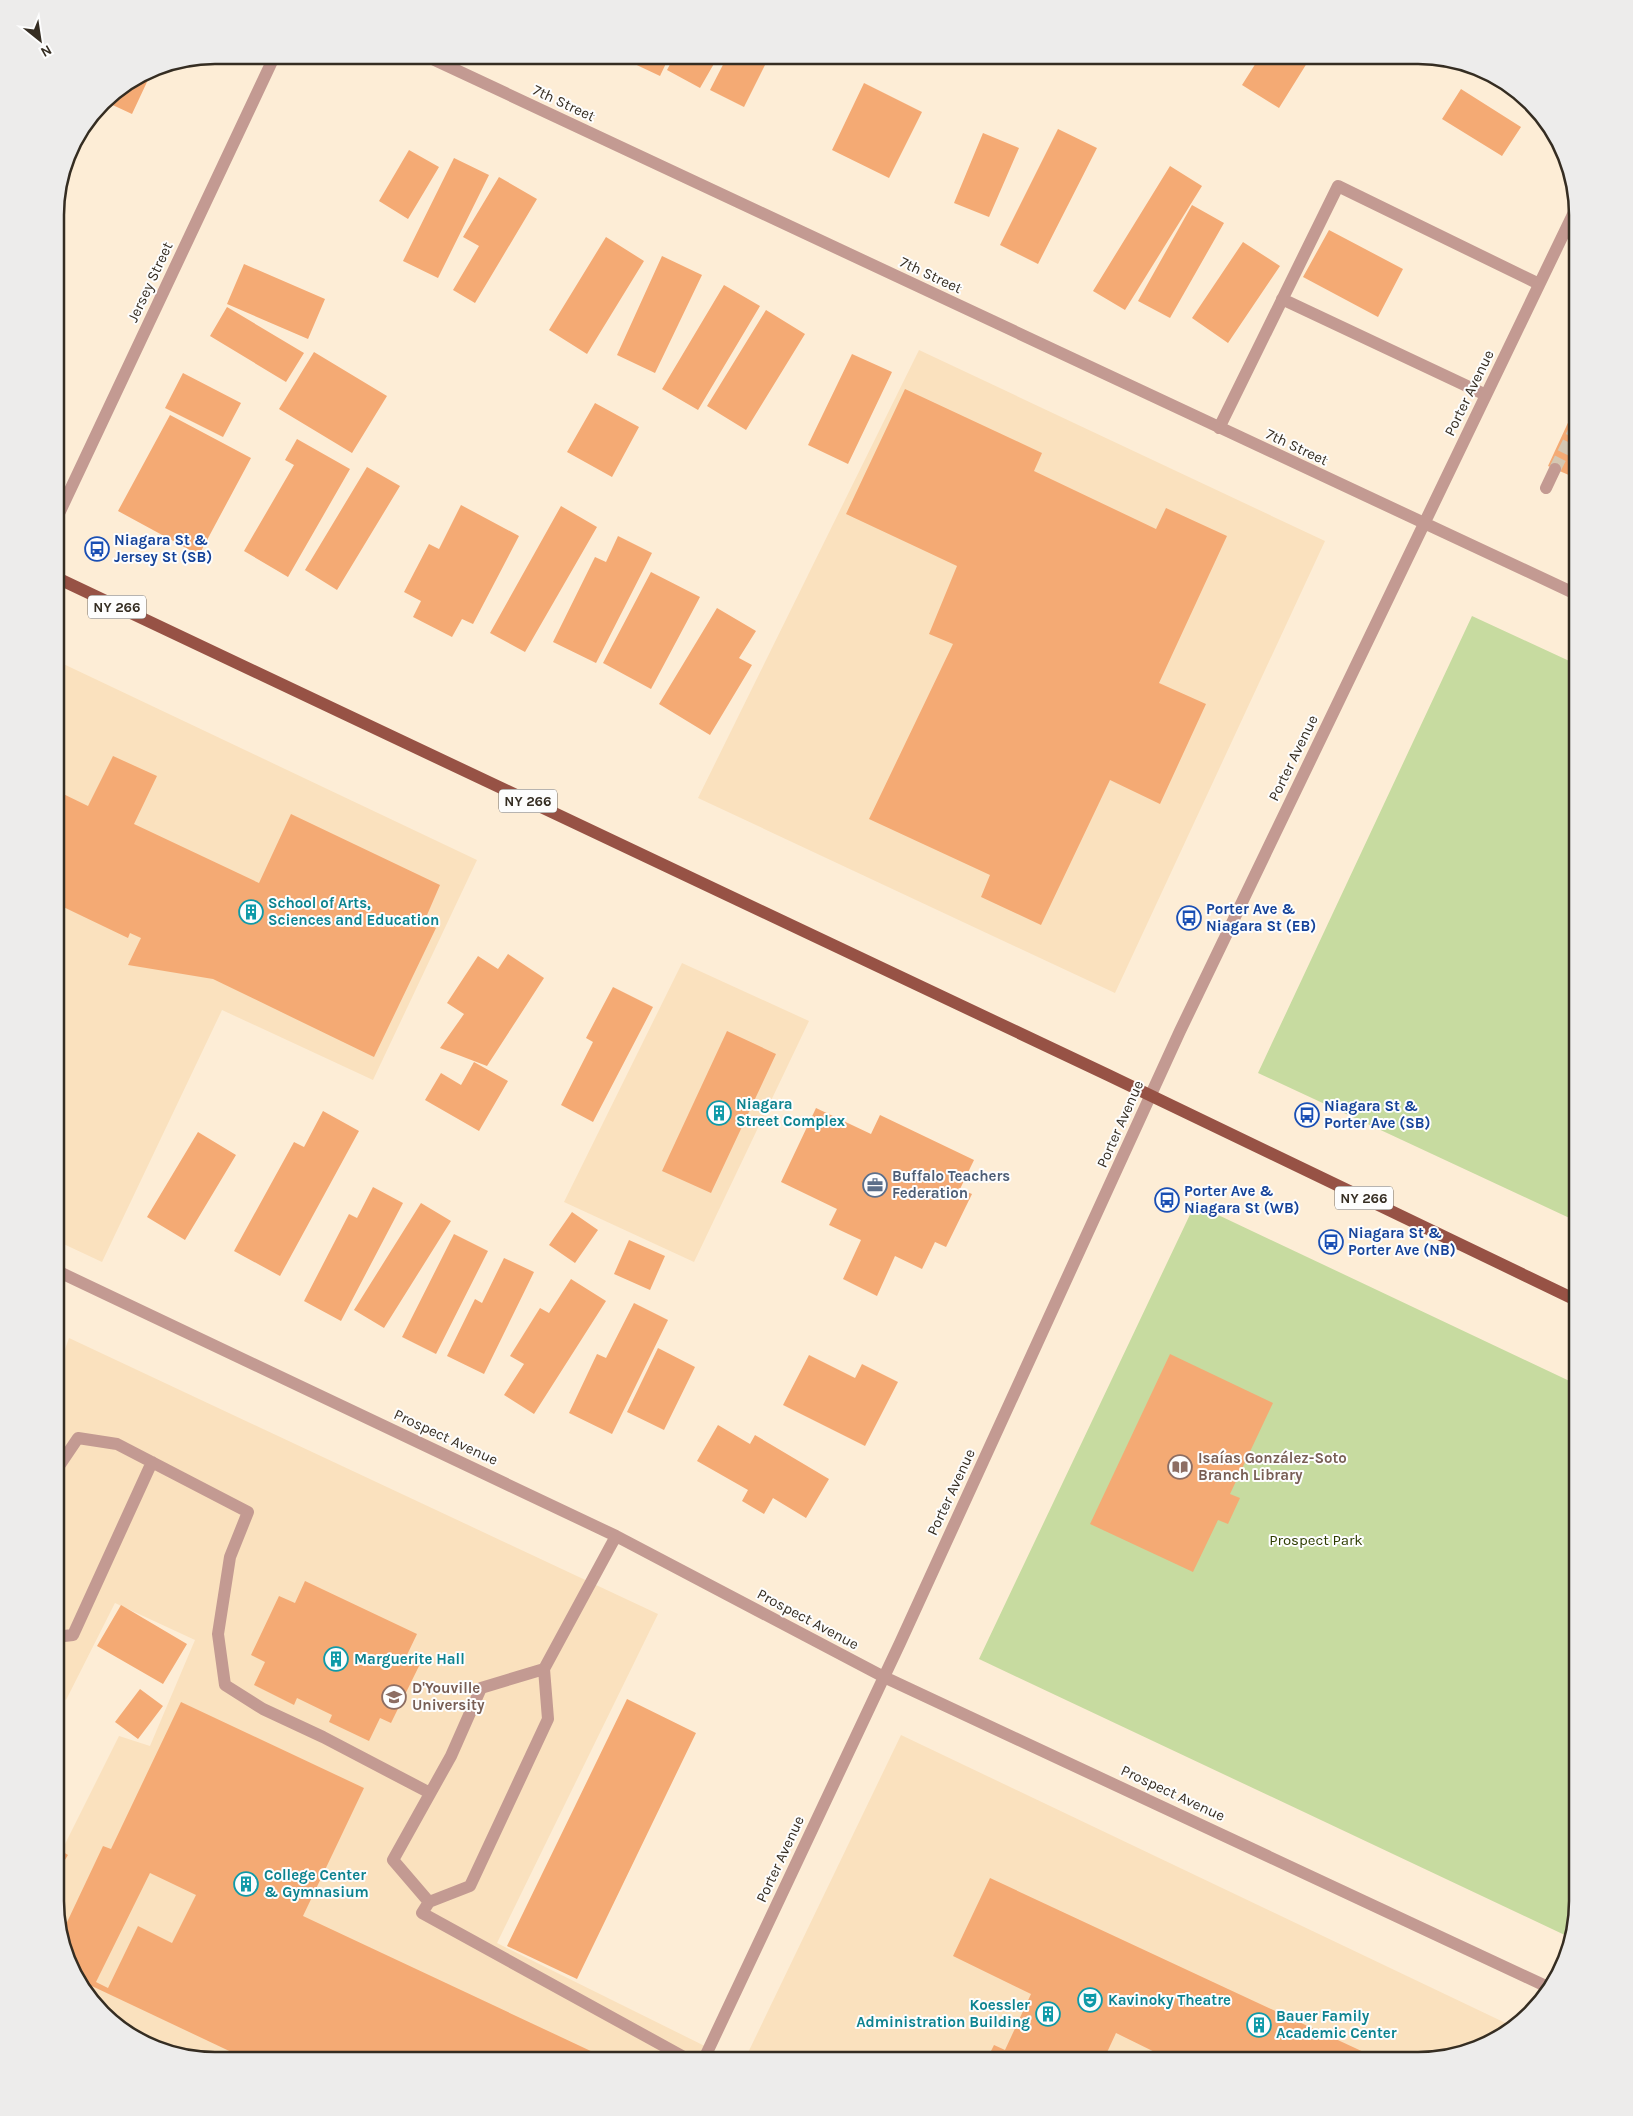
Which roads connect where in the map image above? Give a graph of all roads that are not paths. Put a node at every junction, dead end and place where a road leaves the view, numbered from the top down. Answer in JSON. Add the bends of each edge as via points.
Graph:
{"nodes":[{"id":1,"x":271,"y":64,"type":"edge"},
{"id":2,"x":443,"y":64,"type":"edge"},
{"id":3,"x":1569,"y":222,"type":"edge"},
{"id":4,"x":1539,"y":284,"type":"junction"},
{"id":5,"x":1282,"y":299,"type":"junction"},
{"id":6,"x":1486,"y":395,"type":"junction"},
{"id":7,"x":1219,"y":428,"type":"junction"},
{"id":8,"x":1556,"y":469,"type":"tunnel mouth"},
{"id":9,"x":1546,"y":488,"type":"dead end"},
{"id":10,"x":64,"y":503,"type":"edge"},
{"id":11,"x":1423,"y":524,"type":"junction"},
{"id":12,"x":64,"y":582,"type":"edge"},
{"id":13,"x":1569,"y":591,"type":"edge"},
{"id":14,"x":1151,"y":1095,"type":"junction"},
{"id":15,"x":64,"y":1274,"type":"edge"},
{"id":16,"x":1569,"y":1297,"type":"edge"},
{"id":17,"x":64,"y":1459,"type":"edge"},
{"id":18,"x":152,"y":1462,"type":"junction"},
{"id":19,"x":616,"y":1536,"type":"junction"},
{"id":20,"x":64,"y":1636,"type":"edge"},
{"id":21,"x":544,"y":1669,"type":"junction"},
{"id":22,"x":884,"y":1677,"type":"junction"},
{"id":23,"x":430,"y":1793,"type":"junction"},
{"id":24,"x":429,"y":1902,"type":"junction"},
{"id":25,"x":1544,"y":1985,"type":"edge"},
{"id":26,"x":675,"y":2052,"type":"edge"},
{"id":27,"x":707,"y":2052,"type":"edge"}],
"edges":[{"from":1,"to":10,"type":"street","name":"Jersey Street"},
{"from":2,"to":7,"type":"street","name":"7th Street"},
{"from":3,"to":4,"type":"street","name":"Porter Avenue"},
{"from":4,"to":5,"type":"street","via":[[1338,186]]},
{"from":4,"to":6,"type":"street","name":"Porter Avenue"},
{"from":5,"to":6,"type":"street"},
{"from":5,"to":7,"type":"street"},
{"from":6,"to":11,"type":"street","name":"Porter Avenue"},
{"from":7,"to":11,"type":"street","name":"7th Street"},
{"from":8,"to":9,"type":"street"},
{"from":11,"to":13,"type":"street","name":"7th Street"},
{"from":11,"to":14,"type":"street","name":"Porter Avenue"},
{"from":12,"to":14,"type":"main road","number":"NY 266"},
{"from":14,"to":16,"type":"main road","number":"NY 266"},
{"from":14,"to":22,"type":"street","name":"Porter Avenue"},
{"from":15,"to":19,"type":"street","name":"Prospect Avenue"},
{"from":17,"to":18,"type":"street","via":[[78,1438],[117,1444]]},
{"from":18,"to":20,"type":"street","via":[[73,1635]]},
{"from":18,"to":23,"type":"street","via":[[248,1512],[230,1557],[218,1634],[225,1685],[263,1709]]},
{"from":19,"to":21,"type":"street"},
{"from":19,"to":22,"type":"street","name":"Prospect Avenue"},
{"from":21,"to":23,"type":"street","via":[[481,1688],[451,1756]]},
{"from":21,"to":24,"type":"street","via":[[548,1719],[470,1886]]},
{"from":22,"to":25,"type":"street","name":"Prospect Avenue"},
{"from":22,"to":27,"type":"street","name":"Porter Avenue"},
{"from":23,"to":24,"type":"street","via":[[392,1860]]},
{"from":24,"to":26,"type":"street","via":[[422,1913]]}]}
